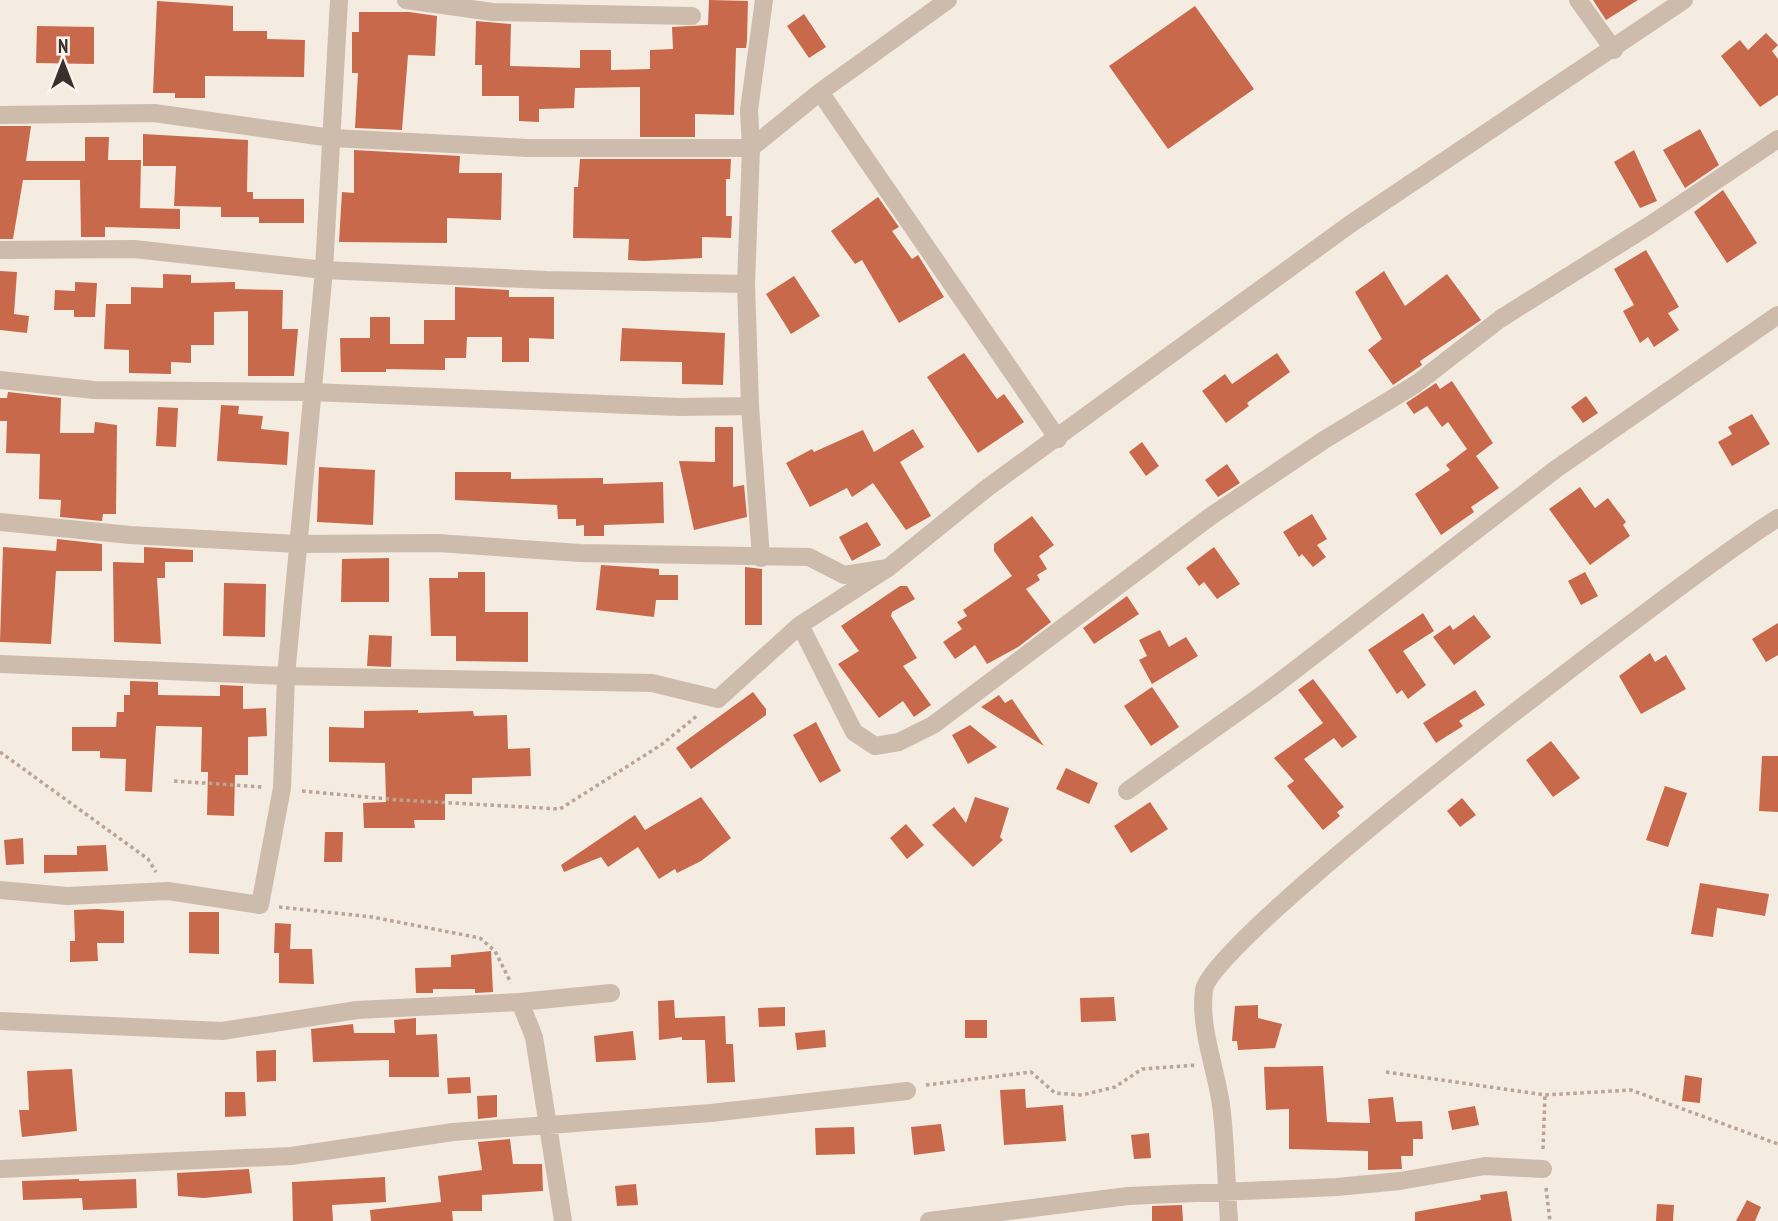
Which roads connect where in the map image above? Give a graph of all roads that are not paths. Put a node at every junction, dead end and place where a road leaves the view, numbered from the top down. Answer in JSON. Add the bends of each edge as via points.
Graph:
{"nodes":[{"id":1,"x":339,"y":0,"type":"edge"},
{"id":2,"x":406,"y":0,"type":"edge"},
{"id":3,"x":764,"y":0,"type":"edge"},
{"id":4,"x":948,"y":0,"type":"edge"},
{"id":5,"x":1578,"y":0,"type":"edge"},
{"id":6,"x":1684,"y":0,"type":"edge"},
{"id":7,"x":692,"y":16,"type":"dead end"},
{"id":8,"x":1614,"y":50,"type":"junction"},
{"id":9,"x":820,"y":92,"type":"junction"},
{"id":10,"x":0,"y":115,"type":"edge"},
{"id":11,"x":332,"y":138,"type":"junction"},
{"id":12,"x":1778,"y":139,"type":"edge"},
{"id":13,"x":751,"y":148,"type":"junction"},
{"id":14,"x":0,"y":250,"type":"edge"},
{"id":15,"x":324,"y":270,"type":"junction"},
{"id":16,"x":746,"y":285,"type":"junction"},
{"id":17,"x":1778,"y":315,"type":"edge"},
{"id":18,"x":0,"y":380,"type":"edge"},
{"id":19,"x":311,"y":392,"type":"junction"},
{"id":20,"x":750,"y":405,"type":"junction"},
{"id":21,"x":1058,"y":439,"type":"junction"},
{"id":22,"x":1778,"y":519,"type":"edge"},
{"id":23,"x":0,"y":522,"type":"edge"},
{"id":24,"x":298,"y":544,"type":"junction"},
{"id":25,"x":761,"y":558,"type":"junction"},
{"id":26,"x":888,"y":568,"type":"junction"},
{"id":27,"x":800,"y":625,"type":"junction"},
{"id":28,"x":0,"y":664,"type":"edge"},
{"id":29,"x":286,"y":676,"type":"junction"},
{"id":30,"x":1127,"y":790,"type":"dead end"},
{"id":31,"x":0,"y":890,"type":"edge"},
{"id":32,"x":611,"y":993,"type":"dead end"},
{"id":33,"x":520,"y":1002,"type":"junction"},
{"id":34,"x":0,"y":1021,"type":"edge"},
{"id":35,"x":907,"y":1091,"type":"road end"},
{"id":36,"x":549,"y":1124,"type":"junction"},
{"id":37,"x":1543,"y":1168,"type":"dead end"},
{"id":38,"x":0,"y":1169,"type":"edge"},
{"id":39,"x":1226,"y":1190,"type":"junction"},
{"id":40,"x":562,"y":1221,"type":"edge"},
{"id":41,"x":929,"y":1221,"type":"edge"},
{"id":42,"x":1229,"y":1221,"type":"edge"}],
"edges":[{"from":1,"to":11,"type":"street"},
{"from":2,"to":7,"type":"street","via":[[493,12]]},
{"from":3,"to":13,"type":"street","via":[[749,110]]},
{"from":4,"to":9,"type":"street"},
{"from":5,"to":8,"type":"street"},
{"from":6,"to":8,"type":"street"},
{"from":8,"to":21,"type":"street","via":[[1349,225]]},
{"from":9,"to":13,"type":"street"},
{"from":9,"to":21,"type":"street"},
{"from":10,"to":11,"type":"street","via":[[154,113]]},
{"from":11,"to":13,"type":"street","via":[[528,148]]},
{"from":11,"to":15,"type":"street"},
{"from":12,"to":27,"type":"street","via":[[1500,319],[1416,384],[1212,516],[900,742],[875,746],[854,732]]},
{"from":13,"to":16,"type":"street"},
{"from":14,"to":15,"type":"street","via":[[134,249]]},
{"from":15,"to":16,"type":"street"},
{"from":15,"to":19,"type":"street"},
{"from":16,"to":20,"type":"street"},
{"from":17,"to":30,"type":"street","via":[[1556,469],[1270,689]]},
{"from":18,"to":19,"type":"street","via":[[94,390]]},
{"from":19,"to":20,"type":"street","via":[[679,407]]},
{"from":19,"to":24,"type":"street"},
{"from":20,"to":25,"type":"street"},
{"from":21,"to":26,"type":"street","via":[[986,488]]},
{"from":22,"to":39,"type":"street","via":[[1644,615],[1368,827],[1222,960],[1204,989],[1224,1132]]},
{"from":23,"to":24,"type":"street"},
{"from":24,"to":25,"type":"street","via":[[438,543]]},
{"from":24,"to":29,"type":"street"},
{"from":25,"to":26,"type":"street","via":[[809,557],[844,575]]},
{"from":26,"to":27,"type":"street"},
{"from":27,"to":29,"type":"street","via":[[718,699],[652,683]]},
{"from":28,"to":29,"type":"street"},
{"from":29,"to":31,"type":"street","via":[[282,788],[260,905],[168,891],[67,896]]},
{"from":32,"to":33,"type":"street"},
{"from":33,"to":34,"type":"street","via":[[357,1010],[222,1031]]},
{"from":33,"to":36,"type":"street","via":[[534,1037]]},
{"from":35,"to":36,"type":"street","via":[[711,1113]]},
{"from":36,"to":38,"type":"street","via":[[453,1132],[291,1156]]},
{"from":36,"to":40,"type":"street"},
{"from":37,"to":39,"type":"street","via":[[1485,1166],[1363,1184]]},
{"from":39,"to":41,"type":"street","via":[[1128,1196]]},
{"from":39,"to":42,"type":"street"}]}
